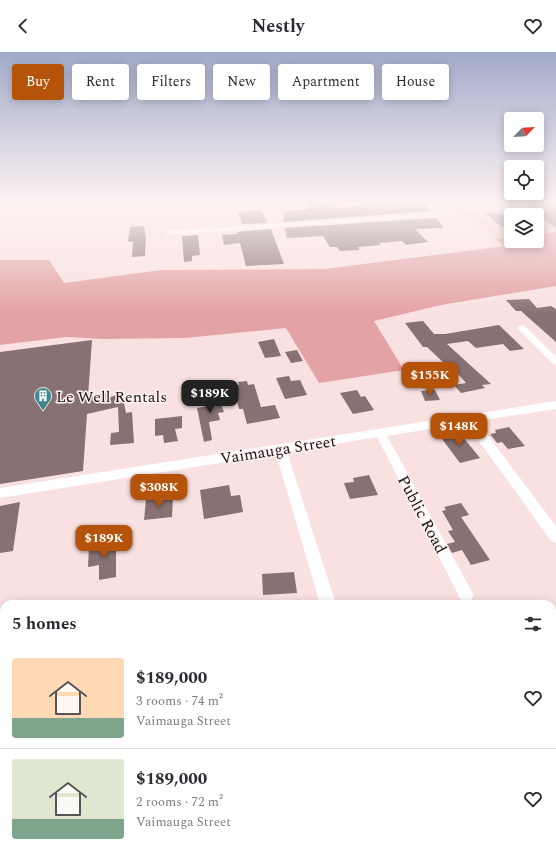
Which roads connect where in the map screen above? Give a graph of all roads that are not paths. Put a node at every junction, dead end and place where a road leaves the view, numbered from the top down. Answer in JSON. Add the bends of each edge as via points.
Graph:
{"nodes":[{"id":1,"x":522,"y":328,"type":"dead end"},
{"id":2,"x":556,"y":362,"type":"edge"},
{"id":3,"x":556,"y":405,"type":"edge"},
{"id":4,"x":469,"y":419,"type":"junction"},
{"id":5,"x":380,"y":433,"type":"junction"},
{"id":6,"x":280,"y":448,"type":"junction"},
{"id":7,"x":0,"y":493,"type":"edge"},
{"id":8,"x":556,"y":537,"type":"edge"},
{"id":9,"x":466,"y":595,"type":"dead end"},
{"id":10,"x":327,"y":600,"type":"edge"}],
"edges":[{"from":1,"to":2,"type":"street"},
{"from":3,"to":4,"type":"street","name":"Vaimauga Street"},
{"from":4,"to":5,"type":"street","name":"Vaimauga Street"},
{"from":4,"to":8,"type":"street"},
{"from":5,"to":6,"type":"street","name":"Vaimauga Street"},
{"from":5,"to":9,"type":"street","name":"Public Road"},
{"from":6,"to":7,"type":"street","name":"Vaimauga Street"},
{"from":6,"to":10,"type":"street"}]}
